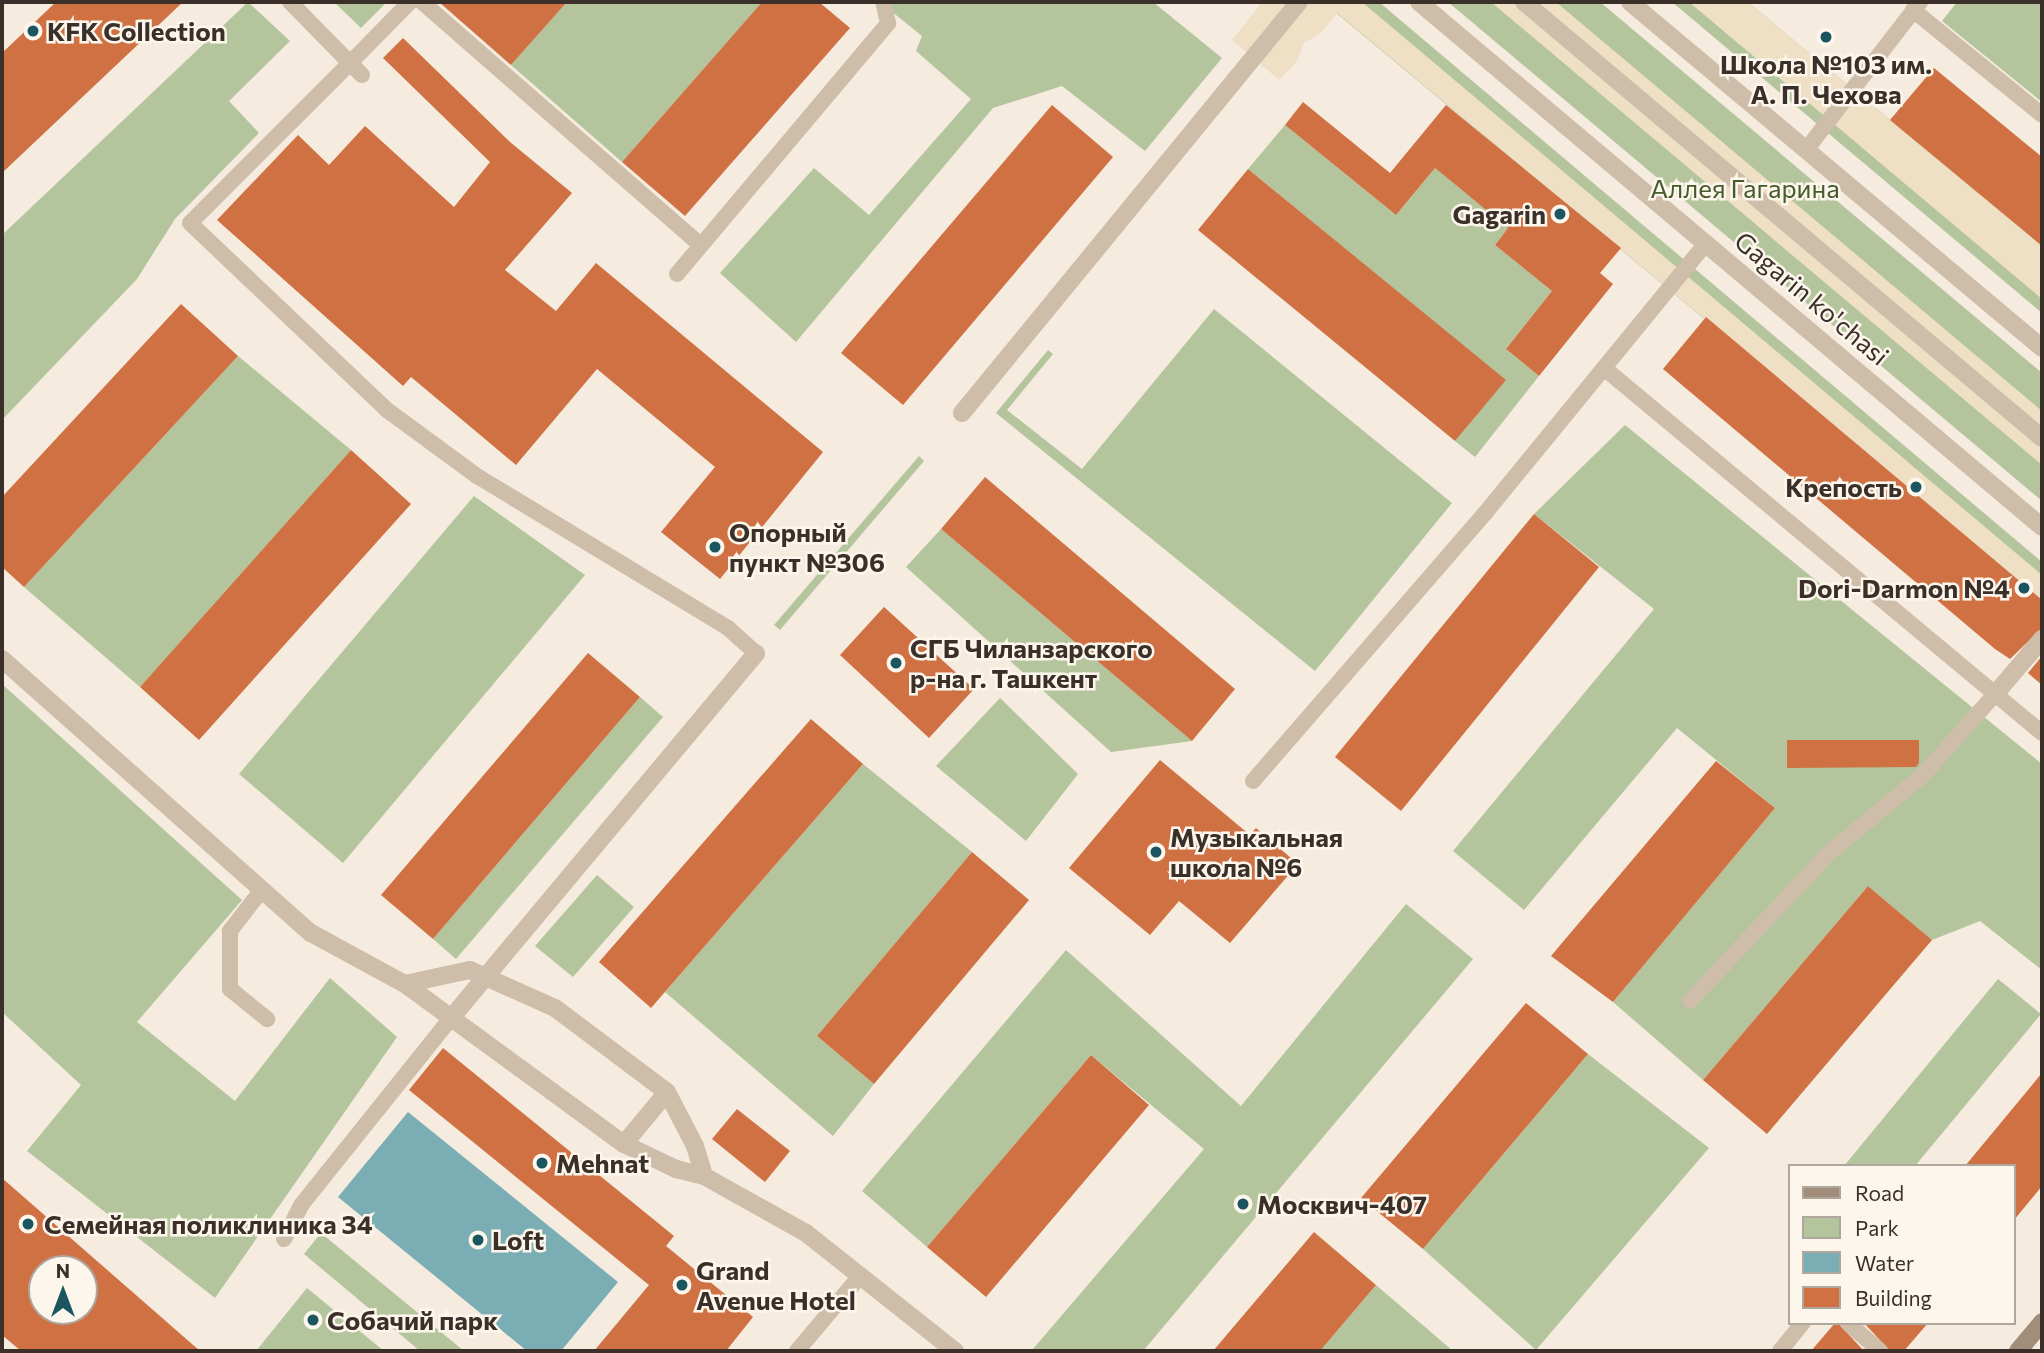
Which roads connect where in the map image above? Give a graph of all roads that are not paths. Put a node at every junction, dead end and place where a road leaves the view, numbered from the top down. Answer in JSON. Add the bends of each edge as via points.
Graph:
{"nodes":[{"id":1,"x":290,"y":2,"type":"edge"},
{"id":2,"x":410,"y":2,"type":"edge"},
{"id":3,"x":422,"y":2,"type":"edge"},
{"id":4,"x":883,"y":2,"type":"edge"},
{"id":5,"x":1299,"y":2,"type":"edge"},
{"id":6,"x":1419,"y":2,"type":"edge"},
{"id":7,"x":1524,"y":2,"type":"edge"},
{"id":8,"x":1629,"y":2,"type":"edge"},
{"id":9,"x":1917,"y":6,"type":"edge"},
{"id":10,"x":350,"y":63,"type":"junction"},
{"id":11,"x":362,"y":75,"type":"dead end"},
{"id":12,"x":2042,"y":115,"type":"edge"},
{"id":13,"x":1806,"y":150,"type":"junction"},
{"id":14,"x":1706,"y":243,"type":"junction"},
{"id":15,"x":701,"y":245,"type":"junction"},
{"id":16,"x":677,"y":274,"type":"dead end"},
{"id":17,"x":2042,"y":348,"type":"edge"},
{"id":18,"x":1604,"y":368,"type":"junction"},
{"id":19,"x":962,"y":413,"type":"dead end"},
{"id":20,"x":2042,"y":438,"type":"edge"},
{"id":21,"x":2042,"y":527,"type":"edge"},
{"id":22,"x":2042,"y":639,"type":"edge"},
{"id":23,"x":756,"y":653,"type":"joint"},
{"id":24,"x":2,"y":659,"type":"edge"},
{"id":25,"x":1997,"y":692,"type":"junction"},
{"id":26,"x":2042,"y":733,"type":"edge"},
{"id":27,"x":1253,"y":781,"type":"dead end"},
{"id":28,"x":261,"y":891,"type":"junction"},
{"id":29,"x":487,"y":978,"type":"junction"},
{"id":30,"x":405,"y":984,"type":"junction"},
{"id":31,"x":1690,"y":1001,"type":"dead end"},
{"id":32,"x":452,"y":1017,"type":"junction"},
{"id":33,"x":267,"y":1019,"type":"dead end"},
{"id":34,"x":667,"y":1092,"type":"junction"},
{"id":35,"x":624,"y":1144,"type":"junction"},
{"id":36,"x":704,"y":1176,"type":"junction"},
{"id":37,"x":284,"y":1239,"type":"dead end"},
{"id":38,"x":860,"y":1275,"type":"junction"},
{"id":39,"x":2042,"y":1322,"type":"edge"},
{"id":40,"x":1802,"y":1325,"type":"edge"},
{"id":41,"x":1850,"y":1325,"type":"edge"},
{"id":42,"x":797,"y":1351,"type":"edge"},
{"id":43,"x":955,"y":1351,"type":"edge"},
{"id":44,"x":1780,"y":1351,"type":"edge"},
{"id":45,"x":1880,"y":1351,"type":"edge"},
{"id":46,"x":2018,"y":1351,"type":"edge"}],
"edges":[{"from":1,"to":10,"type":"lane"},
{"from":2,"to":10,"type":"lane"},
{"from":3,"to":15,"type":"lane"},
{"from":4,"to":15,"type":"lane","via":[[888,23]]},
{"from":5,"to":19,"type":"street"},
{"from":6,"to":14,"type":"street","name":"Gagarin ko'chasi"},
{"from":7,"to":20,"type":"street"},
{"from":8,"to":13,"type":"street"},
{"from":9,"to":12,"type":"lane"},
{"from":9,"to":13,"type":"lane"},
{"from":10,"to":11,"type":"lane"},
{"from":10,"to":23,"type":"lane","via":[[190,223],[387,410],[477,476],[728,628]]},
{"from":13,"to":17,"type":"street"},
{"from":14,"to":18,"type":"lane"},
{"from":14,"to":21,"type":"street","name":"Gagarin ko'chasi"},
{"from":15,"to":16,"type":"lane"},
{"from":18,"to":25,"type":"lane"},
{"from":18,"to":27,"type":"lane","via":[[1322,706]]},
{"from":22,"to":25,"type":"street"},
{"from":23,"to":29,"type":"street"},
{"from":24,"to":28,"type":"street"},
{"from":25,"to":26,"type":"lane"},
{"from":25,"to":31,"type":"lane","via":[[1923,775],[1830,852]]},
{"from":28,"to":30,"type":"street","via":[[311,933]]},
{"from":28,"to":33,"type":"lane","via":[[230,931],[230,989]]},
{"from":29,"to":30,"type":"street","via":[[470,970]]},
{"from":29,"to":32,"type":"street"},
{"from":29,"to":34,"type":"street","via":[[555,1008]]},
{"from":30,"to":32,"type":"street"},
{"from":32,"to":35,"type":"street"},
{"from":32,"to":37,"type":"lane","via":[[302,1204]]},
{"from":34,"to":35,"type":"street"},
{"from":34,"to":36,"type":"street","via":[[695,1146]]},
{"from":35,"to":36,"type":"street","via":[[676,1169]]},
{"from":36,"to":38,"type":"street","via":[[806,1233]]},
{"from":38,"to":42,"type":"lane"},
{"from":38,"to":43,"type":"street"},
{"from":39,"to":46,"type":"main road"},
{"from":40,"to":44,"type":"lane"},
{"from":41,"to":45,"type":"lane"}]}
